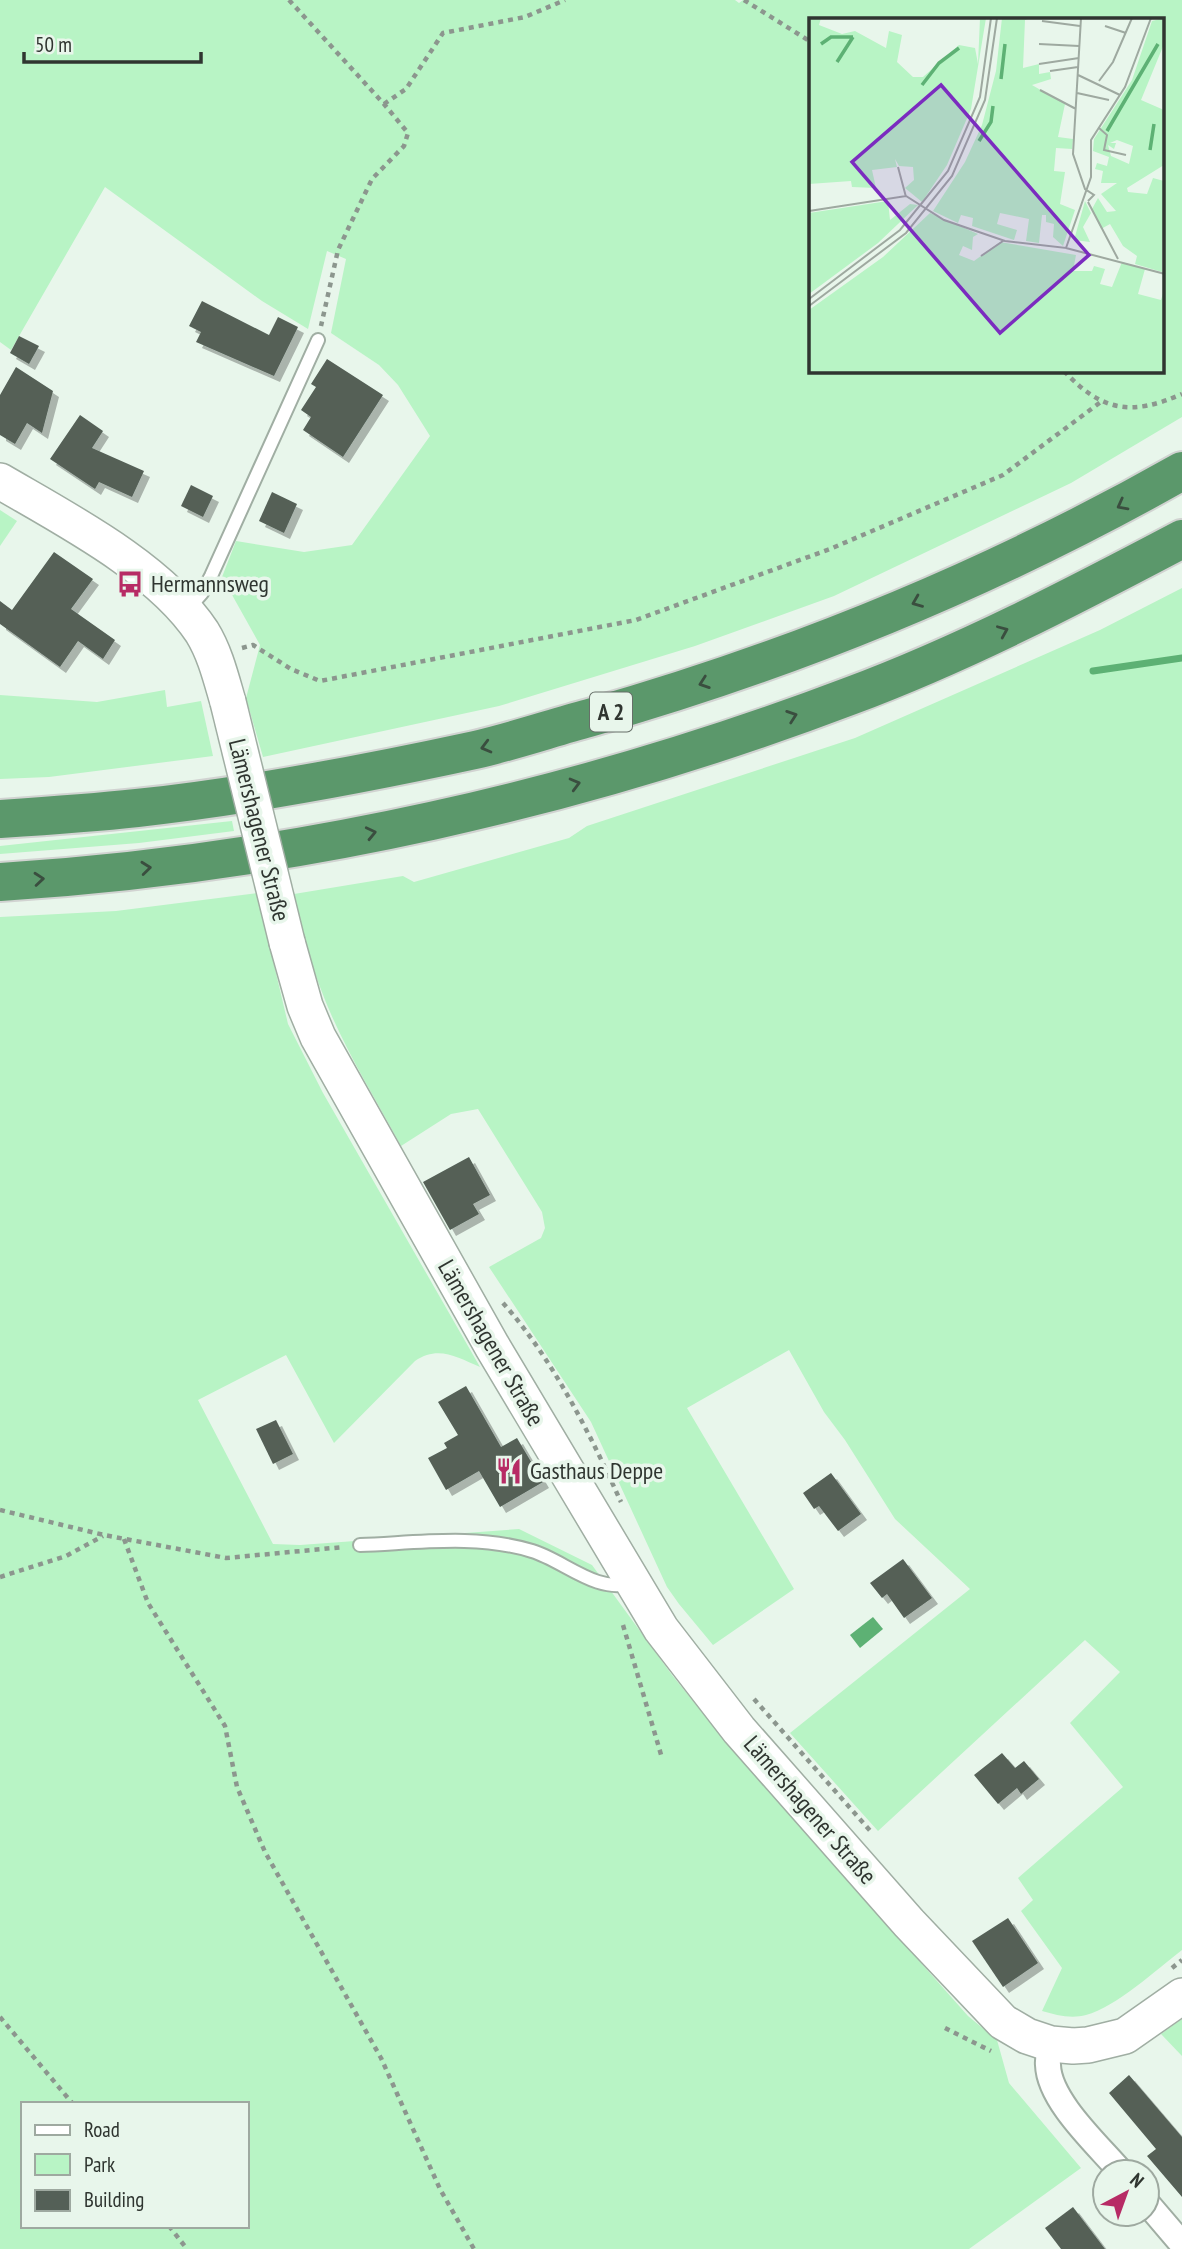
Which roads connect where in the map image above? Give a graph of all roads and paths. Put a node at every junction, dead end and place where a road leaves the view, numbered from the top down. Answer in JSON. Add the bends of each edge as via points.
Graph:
{"nodes":[{"id":1,"x":289,"y":0,"type":"edge"},
{"id":2,"x":565,"y":0,"type":"edge"},
{"id":3,"x":744,"y":0,"type":"edge"},
{"id":4,"x":809,"y":41,"type":"edge"},
{"id":5,"x":384,"y":104,"type":"junction"},
{"id":6,"x":318,"y":340,"type":"joint"},
{"id":7,"x":1066,"y":373,"type":"edge"},
{"id":8,"x":1182,"y":394,"type":"edge"},
{"id":9,"x":1102,"y":401,"type":"junction"},
{"id":10,"x":1182,"y":471,"type":"edge"},
{"id":11,"x":0,"y":481,"type":"edge"},
{"id":12,"x":1182,"y":539,"type":"edge"},
{"id":13,"x":181,"y":616,"type":"junction"},
{"id":14,"x":214,"y":655,"type":"junction"},
{"id":15,"x":0,"y":819,"type":"edge"},
{"id":16,"x":0,"y":882,"type":"edge"},
{"id":17,"x":0,"y":1510,"type":"edge"},
{"id":18,"x":104,"y":1535,"type":"junction"},
{"id":19,"x":124,"y":1539,"type":"junction"},
{"id":20,"x":360,"y":1545,"type":"joint"},
{"id":21,"x":0,"y":1577,"type":"edge"},
{"id":22,"x":622,"y":1585,"type":"junction"},
{"id":23,"x":662,"y":1758,"type":"dead end"},
{"id":24,"x":1182,"y":1996,"type":"edge"},
{"id":25,"x":0,"y":2017,"type":"edge"},
{"id":26,"x":1051,"y":2044,"type":"junction"},
{"id":27,"x":71,"y":2102,"type":"edge"},
{"id":28,"x":1110,"y":2158,"type":"edge"},
{"id":29,"x":1161,"y":2219,"type":"edge"},
{"id":30,"x":171,"y":2228,"type":"edge"},
{"id":31,"x":1182,"y":2244,"type":"edge"},
{"id":32,"x":187,"y":2249,"type":"edge"},
{"id":33,"x":474,"y":2249,"type":"edge"}],
"edges":[{"from":1,"to":5,"type":"path"},
{"from":2,"to":5,"type":"path","via":[[525,18],[443,33],[406,89]]},
{"from":3,"to":4,"type":"path"},
{"from":5,"to":6,"type":"path","via":[[408,133],[404,146],[372,179],[338,250]]},
{"from":6,"to":13,"type":"lane","via":[[211,576]]},
{"from":7,"to":9,"type":"path"},
{"from":8,"to":9,"type":"path","via":[[1132,409]]},
{"from":9,"to":14,"type":"path","via":[[1003,475],[830,550],[636,620],[320,681],[253,645]]},
{"from":10,"to":15,"type":"highway","number":"A 2","one_way":true,"via":[[947,590],[808,647],[666,696],[478,749],[295,786],[138,808]]},
{"from":11,"to":13,"type":"main road","name":"Lämershagener Straße","via":[[130,562],[163,588]]},
{"from":16,"to":12,"type":"highway","number":"A 2","one_way":true,"via":[[177,865],[308,845],[456,815],[662,761],[851,696],[1029,620]]},
{"from":13,"to":14,"type":"main road","name":"Lämershagener Straße","via":[[202,633]]},
{"from":14,"to":22,"type":"main road","name":"Lämershagener Straße","bridge":true,"via":[[287,942],[318,1037]]},
{"from":17,"to":18,"type":"path"},
{"from":18,"to":19,"type":"path"},
{"from":18,"to":21,"type":"path","via":[[66,1556]]},
{"from":19,"to":20,"type":"path","via":[[226,1558]]},
{"from":19,"to":33,"type":"path","via":[[148,1602],[225,1726],[237,1787],[265,1852],[381,2059],[440,2189]]},
{"from":20,"to":22,"type":"lane","via":[[438,1541],[507,1546],[531,1550]]},
{"from":22,"to":23,"type":"path"},
{"from":22,"to":26,"type":"main road","name":"Lämershagener Straße","via":[[739,1730],[940,1958],[1003,2022]]},
{"from":24,"to":26,"type":"main road","name":"Lämershagener Straße","via":[[1125,2036],[1088,2045]]},
{"from":25,"to":27,"type":"path"},
{"from":26,"to":28,"type":"street","via":[[1050,2080]]},
{"from":29,"to":31,"type":"street"},
{"from":30,"to":32,"type":"path"}]}
